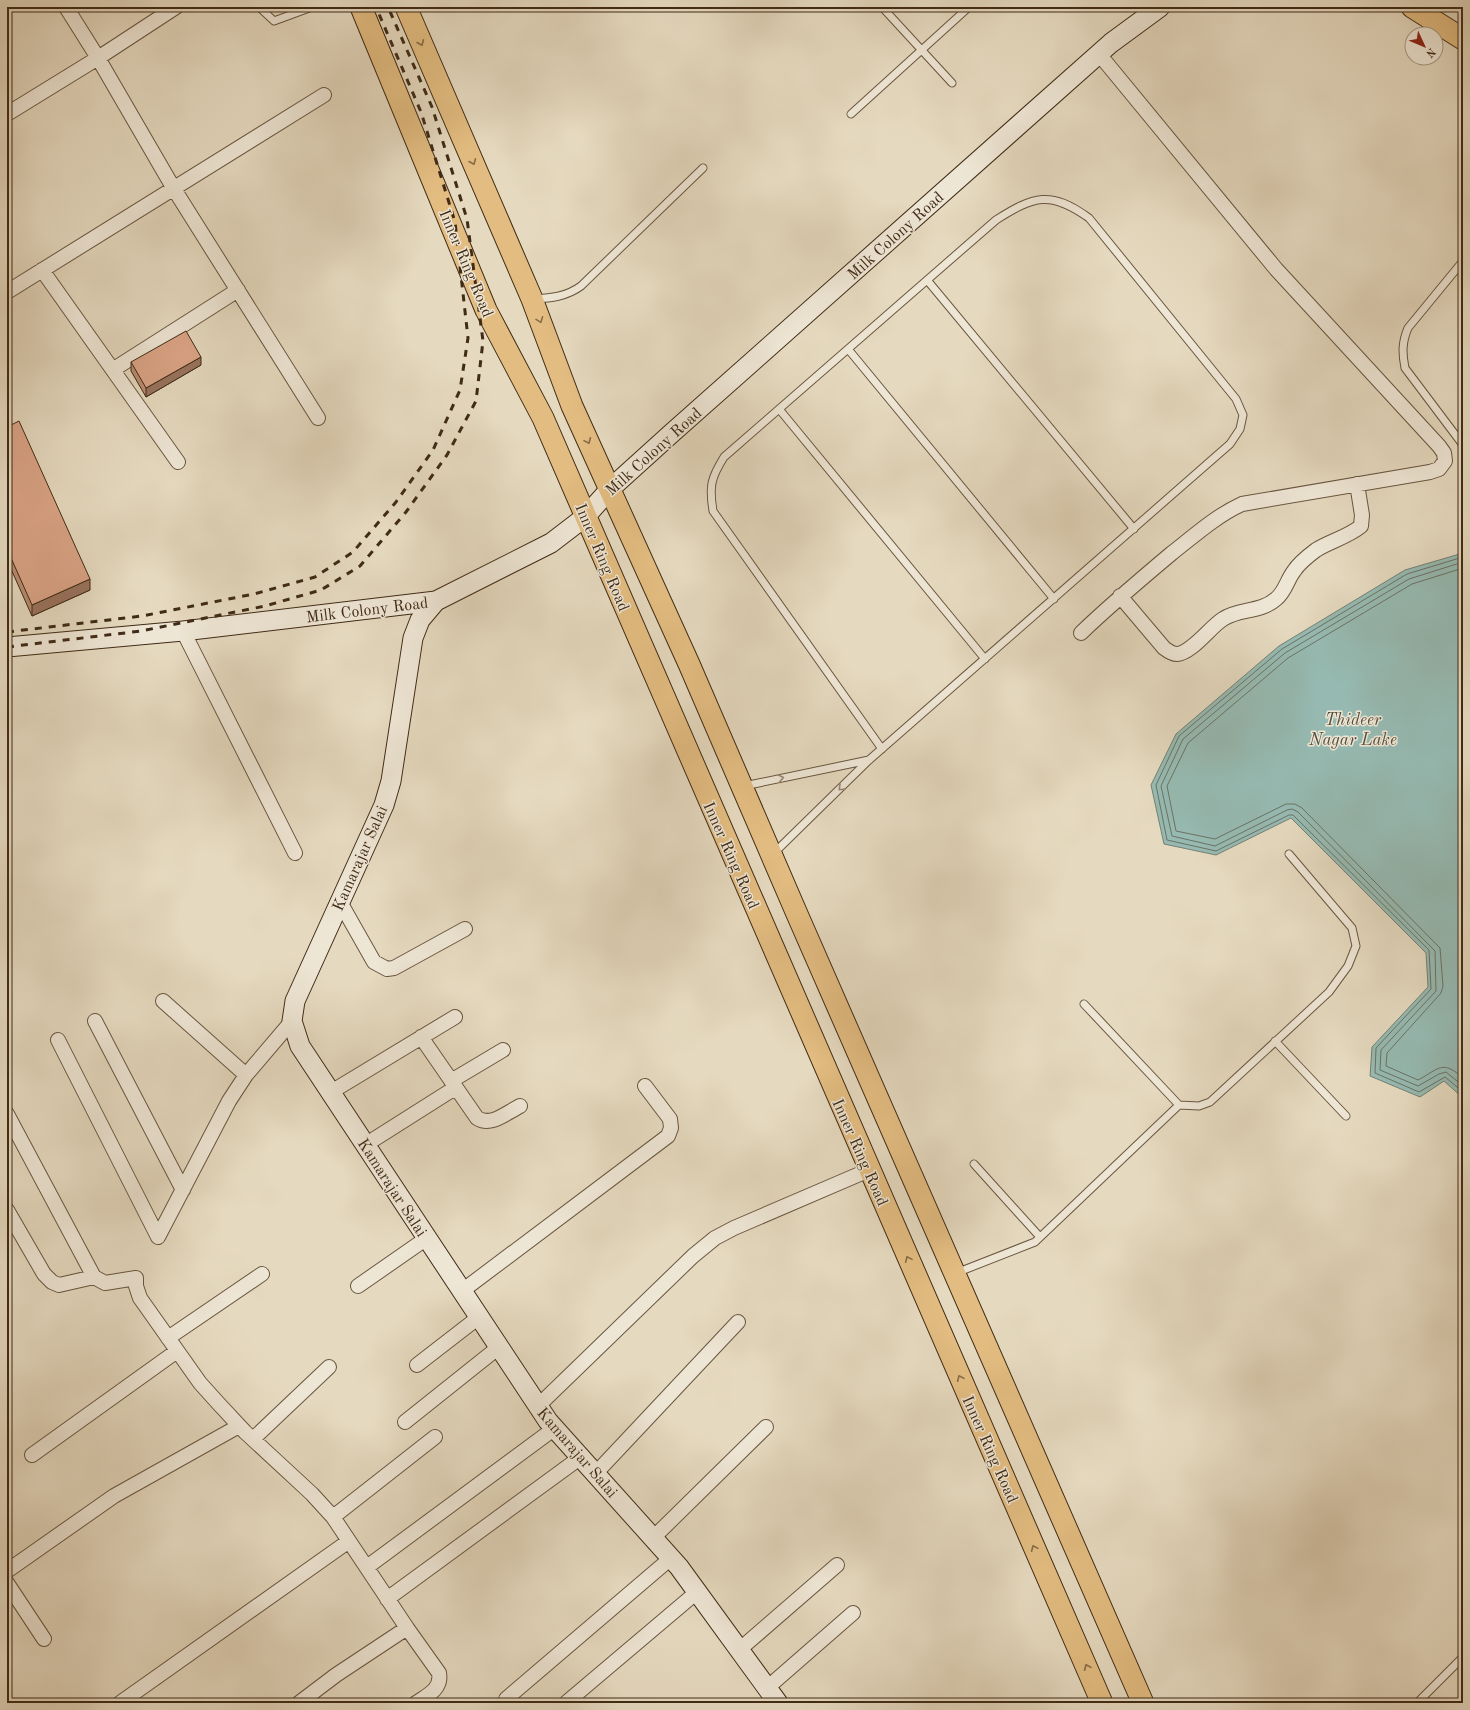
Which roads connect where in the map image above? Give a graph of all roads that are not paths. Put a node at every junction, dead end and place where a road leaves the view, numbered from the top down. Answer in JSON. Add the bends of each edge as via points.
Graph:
{"nodes":[{"id":1,"x":66,"y":7,"type":"edge"},
{"id":2,"x":176,"y":7,"type":"edge"},
{"id":3,"x":259,"y":7,"type":"edge"},
{"id":4,"x":312,"y":7,"type":"edge"},
{"id":5,"x":361,"y":7,"type":"edge"},
{"id":6,"x":406,"y":7,"type":"edge"},
{"id":7,"x":882,"y":7,"type":"edge"},
{"id":8,"x":969,"y":7,"type":"edge"},
{"id":9,"x":1160,"y":7,"type":"edge"},
{"id":10,"x":1412,"y":7,"type":"edge"},
{"id":11,"x":1463,"y":39,"type":"edge"},
{"id":12,"x":921,"y":50,"type":"junction"},
{"id":13,"x":1099,"y":54,"type":"junction"},
{"id":14,"x":98,"y":58,"type":"junction"},
{"id":15,"x":952,"y":83,"type":"dead end"},
{"id":16,"x":324,"y":95,"type":"dead end"},
{"id":17,"x":7,"y":114,"type":"edge"},
{"id":18,"x":851,"y":114,"type":"dead end"},
{"id":19,"x":703,"y":168,"type":"dead end"},
{"id":20,"x":174,"y":189,"type":"junction"},
{"id":21,"x":1463,"y":261,"type":"edge"},
{"id":22,"x":42,"y":270,"type":"junction"},
{"id":23,"x":927,"y":280,"type":"junction"},
{"id":24,"x":238,"y":290,"type":"junction"},
{"id":25,"x":7,"y":292,"type":"edge"},
{"id":26,"x":532,"y":299,"type":"junction"},
{"id":27,"x":848,"y":349,"type":"junction"},
{"id":28,"x":114,"y":369,"type":"junction"},
{"id":29,"x":779,"y":409,"type":"junction"},
{"id":30,"x":318,"y":418,"type":"dead end"},
{"id":31,"x":1463,"y":445,"type":"edge"},
{"id":32,"x":178,"y":462,"type":"dead end"},
{"id":33,"x":1357,"y":484,"type":"junction"},
{"id":34,"x":610,"y":489,"type":"junction"},
{"id":35,"x":585,"y":517,"type":"junction"},
{"id":36,"x":1134,"y":529,"type":"junction"},
{"id":37,"x":1120,"y":596,"type":"junction"},
{"id":38,"x":1054,"y":598,"type":"junction"},
{"id":39,"x":436,"y":601,"type":"junction"},
{"id":40,"x":183,"y":631,"type":"junction"},
{"id":41,"x":1081,"y":633,"type":"dead end"},
{"id":42,"x":7,"y":647,"type":"edge"},
{"id":43,"x":985,"y":659,"type":"junction"},
{"id":44,"x":882,"y":749,"type":"junction"},
{"id":45,"x":869,"y":760,"type":"junction"},
{"id":46,"x":743,"y":786,"type":"junction"},
{"id":47,"x":295,"y":853,"type":"dead end"},
{"id":48,"x":1289,"y":854,"type":"dead end"},
{"id":49,"x":772,"y":855,"type":"junction"},
{"id":50,"x":340,"y":902,"type":"junction"},
{"id":51,"x":465,"y":930,"type":"dead end"},
{"id":52,"x":163,"y":1001,"type":"dead end"},
{"id":53,"x":1084,"y":1004,"type":"dead end"},
{"id":54,"x":455,"y":1017,"type":"dead end"},
{"id":55,"x":94,"y":1021,"type":"dead end"},
{"id":56,"x":292,"y":1021,"type":"junction"},
{"id":57,"x":421,"y":1037,"type":"junction"},
{"id":58,"x":58,"y":1040,"type":"dead end"},
{"id":59,"x":1274,"y":1042,"type":"junction"},
{"id":60,"x":502,"y":1050,"type":"dead end"},
{"id":61,"x":246,"y":1075,"type":"junction"},
{"id":62,"x":453,"y":1085,"type":"junction"},
{"id":63,"x":645,"y":1086,"type":"dead end"},
{"id":64,"x":331,"y":1092,"type":"junction"},
{"id":65,"x":1179,"y":1105,"type":"junction"},
{"id":66,"x":520,"y":1106,"type":"dead end"},
{"id":67,"x":7,"y":1114,"type":"edge"},
{"id":68,"x":1346,"y":1116,"type":"dead end"},
{"id":69,"x":365,"y":1145,"type":"junction"},
{"id":70,"x":974,"y":1164,"type":"dead end"},
{"id":71,"x":869,"y":1170,"type":"junction"},
{"id":72,"x":183,"y":1190,"type":"junction"},
{"id":73,"x":7,"y":1210,"type":"edge"},
{"id":74,"x":1040,"y":1237,"type":"junction"},
{"id":75,"x":427,"y":1238,"type":"junction"},
{"id":76,"x":956,"y":1273,"type":"junction"},
{"id":77,"x":262,"y":1274,"type":"dead end"},
{"id":78,"x":94,"y":1276,"type":"junction"},
{"id":79,"x":358,"y":1286,"type":"dead end"},
{"id":80,"x":462,"y":1291,"type":"junction"},
{"id":81,"x":479,"y":1317,"type":"junction"},
{"id":82,"x":738,"y":1322,"type":"dead end"},
{"id":83,"x":168,"y":1338,"type":"junction"},
{"id":84,"x":499,"y":1347,"type":"junction"},
{"id":85,"x":177,"y":1351,"type":"junction"},
{"id":86,"x":417,"y":1365,"type":"dead end"},
{"id":87,"x":329,"y":1367,"type":"dead end"},
{"id":88,"x":538,"y":1406,"type":"junction"},
{"id":89,"x":405,"y":1422,"type":"dead end"},
{"id":90,"x":239,"y":1426,"type":"junction"},
{"id":91,"x":766,"y":1427,"type":"dead end"},
{"id":92,"x":554,"y":1428,"type":"junction"},
{"id":93,"x":435,"y":1437,"type":"dead end"},
{"id":94,"x":253,"y":1439,"type":"junction"},
{"id":95,"x":32,"y":1455,"type":"dead end"},
{"id":96,"x":581,"y":1457,"type":"junction"},
{"id":97,"x":595,"y":1474,"type":"junction"},
{"id":98,"x":333,"y":1517,"type":"junction"},
{"id":99,"x":653,"y":1538,"type":"junction"},
{"id":100,"x":349,"y":1541,"type":"junction"},
{"id":101,"x":671,"y":1558,"type":"junction"},
{"id":102,"x":837,"y":1565,"type":"dead end"},
{"id":103,"x":367,"y":1567,"type":"junction"},
{"id":104,"x":7,"y":1570,"type":"edge"},
{"id":105,"x":7,"y":1584,"type":"edge"},
{"id":106,"x":697,"y":1592,"type":"junction"},
{"id":107,"x":387,"y":1599,"type":"junction"},
{"id":108,"x":853,"y":1613,"type":"dead end"},
{"id":109,"x":407,"y":1628,"type":"junction"},
{"id":110,"x":44,"y":1639,"type":"dead end"},
{"id":111,"x":739,"y":1650,"type":"junction"},
{"id":112,"x":1463,"y":1657,"type":"edge"},
{"id":113,"x":767,"y":1688,"type":"junction"},
{"id":114,"x":506,"y":1699,"type":"dead end"},
{"id":115,"x":567,"y":1702,"type":"edge"},
{"id":116,"x":120,"y":1703,"type":"edge"},
{"id":117,"x":299,"y":1703,"type":"edge"},
{"id":118,"x":416,"y":1703,"type":"edge"},
{"id":119,"x":778,"y":1703,"type":"edge"},
{"id":120,"x":1102,"y":1703,"type":"edge"},
{"id":121,"x":1143,"y":1703,"type":"edge"},
{"id":122,"x":1417,"y":1703,"type":"edge"}],
"edges":[{"from":1,"to":14,"type":"street"},
{"from":2,"to":14,"type":"street"},
{"from":3,"to":4,"type":"lane","via":[[274,21]]},
{"from":5,"to":35,"type":"main road","name":"Inner Ring Road","via":[[486,310],[543,418]]},
{"from":6,"to":26,"type":"main road","name":"Inner Ring Road","one_way":true},
{"from":7,"to":12,"type":"lane"},
{"from":8,"to":12,"type":"lane"},
{"from":9,"to":13,"type":"main road","name":"Milk Colony Road"},
{"from":10,"to":11,"type":"main road"},
{"from":12,"to":15,"type":"lane"},
{"from":12,"to":18,"type":"lane"},
{"from":13,"to":33,"type":"street","via":[[1276,269],[1444,453],[1445,461],[1439,469]]},
{"from":13,"to":34,"type":"main road","name":"Milk Colony Road"},
{"from":14,"to":17,"type":"street"},
{"from":14,"to":20,"type":"street"},
{"from":16,"to":20,"type":"street"},
{"from":19,"to":26,"type":"lane","via":[[581,286],[559,297]]},
{"from":20,"to":22,"type":"street"},
{"from":20,"to":24,"type":"street"},
{"from":21,"to":31,"type":"lane","via":[[1408,328],[1403,340],[1402,355],[1405,368]]},
{"from":22,"to":25,"type":"street"},
{"from":22,"to":28,"type":"street"},
{"from":23,"to":27,"type":"lane"},
{"from":23,"to":36,"type":"lane"},
{"from":23,"to":36,"type":"lane","via":[[996,220],[1022,204],[1048,198],[1072,205],[1089,218],[1236,399],[1244,415],[1240,430],[1230,444]]},
{"from":24,"to":28,"type":"street"},
{"from":24,"to":30,"type":"street"},
{"from":26,"to":34,"type":"main road","name":"Inner Ring Road","one_way":true,"via":[[572,406]]},
{"from":27,"to":29,"type":"lane"},
{"from":27,"to":38,"type":"lane"},
{"from":28,"to":32,"type":"street"},
{"from":29,"to":43,"type":"lane"},
{"from":29,"to":44,"type":"lane","via":[[724,457],[714,473],[709,490],[713,510]]},
{"from":33,"to":37,"type":"street","via":[[1242,504],[1232,508],[1208,524]]},
{"from":33,"to":37,"type":"street","via":[[1362,515],[1361,526],[1328,543],[1303,561],[1294,571],[1283,592],[1268,605],[1256,610],[1231,614],[1191,647],[1178,654],[1164,648]]},
{"from":34,"to":35,"type":"main road","name":"Milk Colony Road"},
{"from":34,"to":46,"type":"main road","name":"Inner Ring Road"},
{"from":35,"to":39,"type":"main road","name":"Milk Colony Road","via":[[551,543]]},
{"from":35,"to":71,"type":"main road","name":"Inner Ring Road"},
{"from":36,"to":38,"type":"lane"},
{"from":37,"to":41,"type":"street"},
{"from":38,"to":43,"type":"lane"},
{"from":39,"to":40,"type":"main road","name":"Milk Colony Road"},
{"from":39,"to":50,"type":"main road","name":"Kamarajar Salai","via":[[420,620],[413,638],[391,781],[384,805]]},
{"from":40,"to":42,"type":"main road","name":"Milk Colony Road"},
{"from":40,"to":47,"type":"street"},
{"from":43,"to":44,"type":"lane"},
{"from":44,"to":45,"type":"lane"},
{"from":46,"to":45,"type":"lane","one_way":true},
{"from":45,"to":49,"type":"lane","one_way":true},
{"from":46,"to":49,"type":"main road","name":"Inner Ring Road"},
{"from":48,"to":59,"type":"lane","via":[[1352,928],[1356,946],[1348,966],[1329,992]]},
{"from":49,"to":76,"type":"main road","name":"Inner Ring Road"},
{"from":50,"to":51,"type":"street","via":[[374,962],[387,969],[394,968]]},
{"from":50,"to":56,"type":"main road","name":"Kamarajar Salai","via":[[296,1001]]},
{"from":52,"to":61,"type":"street"},
{"from":53,"to":65,"type":"lane"},
{"from":54,"to":57,"type":"street"},
{"from":55,"to":72,"type":"street"},
{"from":56,"to":61,"type":"street"},
{"from":56,"to":64,"type":"main road","name":"Kamarajar Salai","via":[[300,1046]]},
{"from":57,"to":62,"type":"street"},
{"from":57,"to":64,"type":"street"},
{"from":58,"to":72,"type":"street","via":[[158,1237]]},
{"from":59,"to":65,"type":"lane","via":[[1210,1102],[1198,1106]]},
{"from":59,"to":68,"type":"lane"},
{"from":60,"to":62,"type":"street"},
{"from":61,"to":72,"type":"street","via":[[229,1101]]},
{"from":62,"to":66,"type":"street","via":[[471,1112],[483,1122],[490,1122]]},
{"from":62,"to":69,"type":"street"},
{"from":63,"to":80,"type":"street","via":[[670,1119],[671,1128],[668,1136]]},
{"from":64,"to":69,"type":"main road","name":"Kamarajar Salai"},
{"from":65,"to":74,"type":"lane"},
{"from":67,"to":78,"type":"street"},
{"from":69,"to":75,"type":"main road","name":"Kamarajar Salai"},
{"from":70,"to":74,"type":"lane"},
{"from":71,"to":88,"type":"street","via":[[716,1238],[693,1256]]},
{"from":120,"to":71,"type":"main road","name":"Inner Ring Road","one_way":true},
{"from":73,"to":78,"type":"street","via":[[44,1274],[52,1282],[60,1285]]},
{"from":74,"to":76,"type":"lane","via":[[1035,1242]]},
{"from":75,"to":79,"type":"street"},
{"from":75,"to":80,"type":"main road","name":"Kamarajar Salai"},
{"from":76,"to":121,"type":"main road","name":"Inner Ring Road"},
{"from":77,"to":83,"type":"street"},
{"from":78,"to":83,"type":"street","via":[[105,1283],[136,1278],[140,1298]]},
{"from":80,"to":81,"type":"main road","name":"Kamarajar Salai"},
{"from":81,"to":84,"type":"main road","name":"Kamarajar Salai"},
{"from":81,"to":86,"type":"street"},
{"from":82,"to":97,"type":"street"},
{"from":83,"to":85,"type":"street"},
{"from":84,"to":88,"type":"main road","name":"Kamarajar Salai"},
{"from":84,"to":89,"type":"street"},
{"from":85,"to":90,"type":"street","via":[[200,1383]]},
{"from":85,"to":95,"type":"street"},
{"from":87,"to":94,"type":"street"},
{"from":88,"to":92,"type":"main road","name":"Kamarajar Salai"},
{"from":90,"to":94,"type":"street"},
{"from":90,"to":104,"type":"street","via":[[114,1496]]},
{"from":91,"to":99,"type":"street"},
{"from":92,"to":96,"type":"main road","name":"Kamarajar Salai"},
{"from":92,"to":103,"type":"street"},
{"from":93,"to":98,"type":"street"},
{"from":94,"to":98,"type":"street"},
{"from":96,"to":97,"type":"main road","name":"Kamarajar Salai"},
{"from":96,"to":107,"type":"street"},
{"from":97,"to":99,"type":"main road","name":"Kamarajar Salai"},
{"from":98,"to":100,"type":"street"},
{"from":99,"to":101,"type":"main road","name":"Kamarajar Salai"},
{"from":100,"to":103,"type":"street"},
{"from":100,"to":116,"type":"street"},
{"from":101,"to":106,"type":"main road","name":"Kamarajar Salai"},
{"from":101,"to":114,"type":"street"},
{"from":102,"to":111,"type":"street"},
{"from":103,"to":107,"type":"street"},
{"from":105,"to":110,"type":"street"},
{"from":106,"to":111,"type":"main road","name":"Kamarajar Salai"},
{"from":106,"to":115,"type":"street"},
{"from":107,"to":109,"type":"street"},
{"from":108,"to":113,"type":"street"},
{"from":109,"to":117,"type":"street"},
{"from":109,"to":118,"type":"street","via":[[439,1673],[440,1680],[436,1689]]},
{"from":111,"to":113,"type":"main road","name":"Kamarajar Salai"},
{"from":112,"to":122,"type":"lane"},
{"from":113,"to":119,"type":"main road","name":"Kamarajar Salai"}]}
